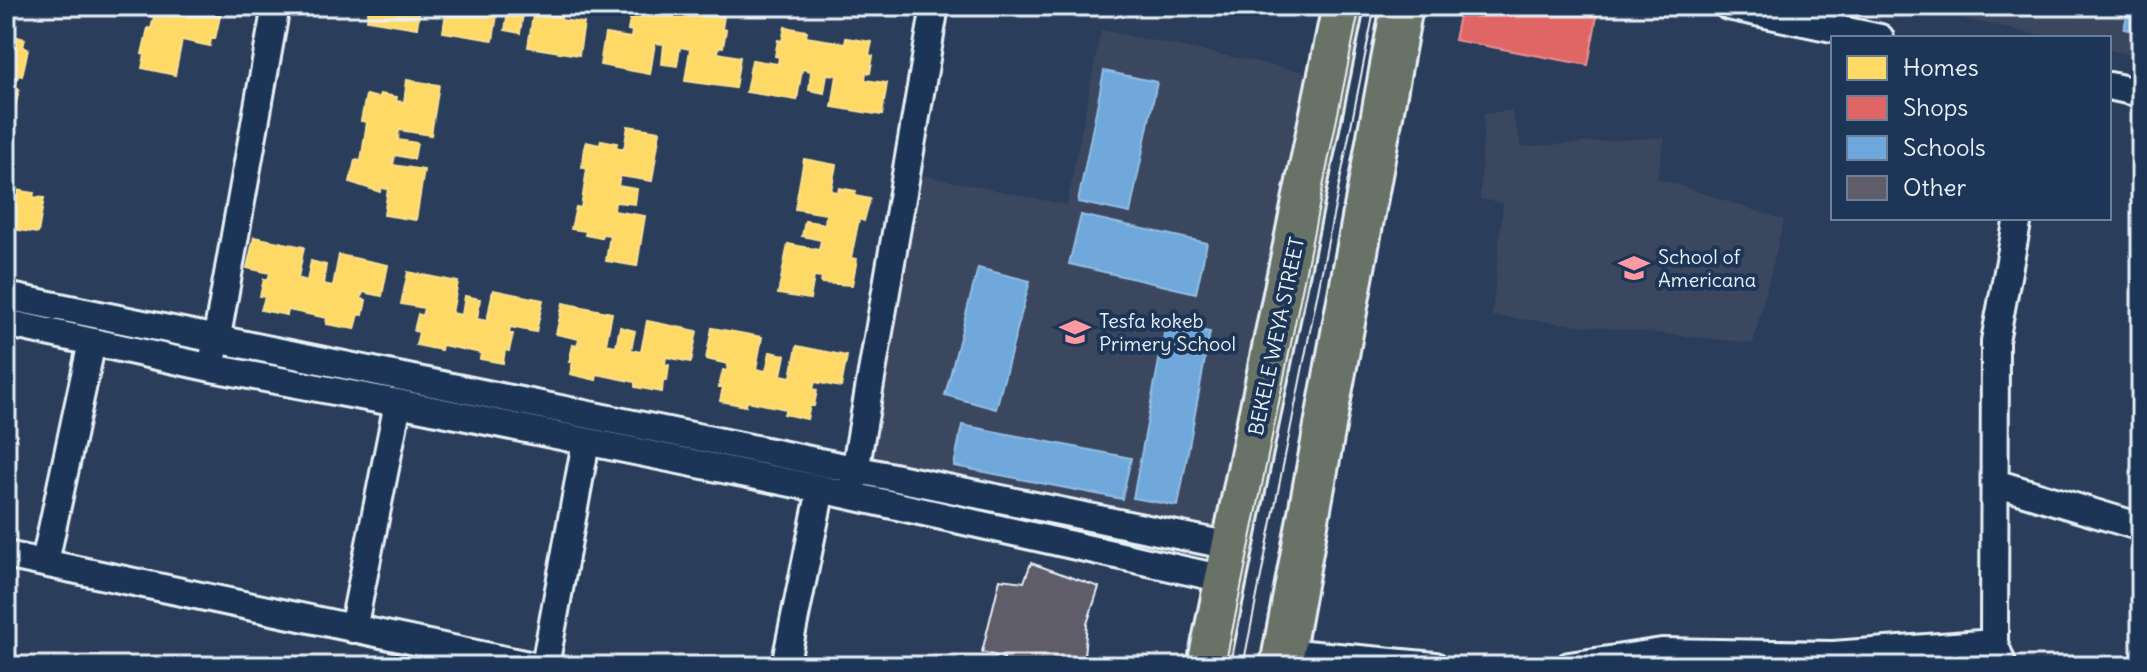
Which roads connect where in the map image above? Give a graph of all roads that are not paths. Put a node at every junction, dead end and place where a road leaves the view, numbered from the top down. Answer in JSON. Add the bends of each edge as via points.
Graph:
{"nodes":[{"id":1,"x":276,"y":6,"type":"edge"},
{"id":2,"x":935,"y":6,"type":"edge"},
{"id":3,"x":1343,"y":6,"type":"edge"},
{"id":4,"x":1402,"y":6,"type":"edge"},
{"id":5,"x":1728,"y":6,"type":"edge"},
{"id":6,"x":1870,"y":36,"type":"edge"},
{"id":7,"x":2111,"y":86,"type":"edge"},
{"id":8,"x":2141,"y":93,"type":"edge"},
{"id":9,"x":2018,"y":220,"type":"edge"},
{"id":10,"x":6,"y":296,"type":"edge"},
{"id":11,"x":6,"y":323,"type":"edge"},
{"id":12,"x":216,"y":338,"type":"junction"},
{"id":13,"x":92,"y":342,"type":"junction"},
{"id":14,"x":212,"y":368,"type":"junction"},
{"id":15,"x":398,"y":403,"type":"junction"},
{"id":16,"x":586,"y":442,"type":"junction"},
{"id":17,"x":856,"y":468,"type":"junction"},
{"id":18,"x":1995,"y":483,"type":"junction"},
{"id":19,"x":821,"y":489,"type":"junction"},
{"id":20,"x":850,"y":497,"type":"junction"},
{"id":21,"x":2141,"y":527,"type":"edge"},
{"id":22,"x":6,"y":555,"type":"edge"},
{"id":23,"x":45,"y":562,"type":"junction"},
{"id":24,"x":1227,"y":563,"type":"junction"},
{"id":25,"x":353,"y":629,"type":"junction"},
{"id":26,"x":1998,"y":654,"type":"edge"},
{"id":27,"x":1282,"y":659,"type":"edge"},
{"id":28,"x":533,"y":666,"type":"edge"},
{"id":29,"x":545,"y":666,"type":"edge"},
{"id":30,"x":785,"y":666,"type":"edge"},
{"id":31,"x":1208,"y":666,"type":"edge"},
{"id":32,"x":1435,"y":666,"type":"edge"},
{"id":33,"x":1569,"y":666,"type":"edge"}],
"edges":[{"from":1,"to":12,"type":"street"},
{"from":2,"to":17,"type":"street"},
{"from":3,"to":24,"type":"main road","name":"BEKELE WEYA STREET"},
{"from":4,"to":27,"type":"main road"},
{"from":5,"to":6,"type":"street"},
{"from":7,"to":8,"type":"street"},
{"from":9,"to":18,"type":"street","via":[[1995,341]]},
{"from":10,"to":12,"type":"street"},
{"from":11,"to":13,"type":"street"},
{"from":12,"to":14,"type":"street"},
{"from":12,"to":17,"type":"street"},
{"from":13,"to":14,"type":"street"},
{"from":13,"to":23,"type":"street"},
{"from":14,"to":15,"type":"street"},
{"from":15,"to":16,"type":"street"},
{"from":15,"to":25,"type":"street"},
{"from":16,"to":19,"type":"street"},
{"from":16,"to":29,"type":"street"},
{"from":17,"to":20,"type":"street"},
{"from":17,"to":24,"type":"street"},
{"from":18,"to":21,"type":"street"},
{"from":18,"to":26,"type":"street"},
{"from":19,"to":20,"type":"street"},
{"from":19,"to":30,"type":"street"},
{"from":20,"to":24,"type":"street"},
{"from":22,"to":23,"type":"street"},
{"from":23,"to":25,"type":"street"},
{"from":24,"to":31,"type":"main road","name":"BEKELE WEYA STREET"},
{"from":25,"to":28,"type":"street"},
{"from":26,"to":33,"type":"street","via":[[1662,652]]},
{"from":27,"to":32,"type":"street"}]}
